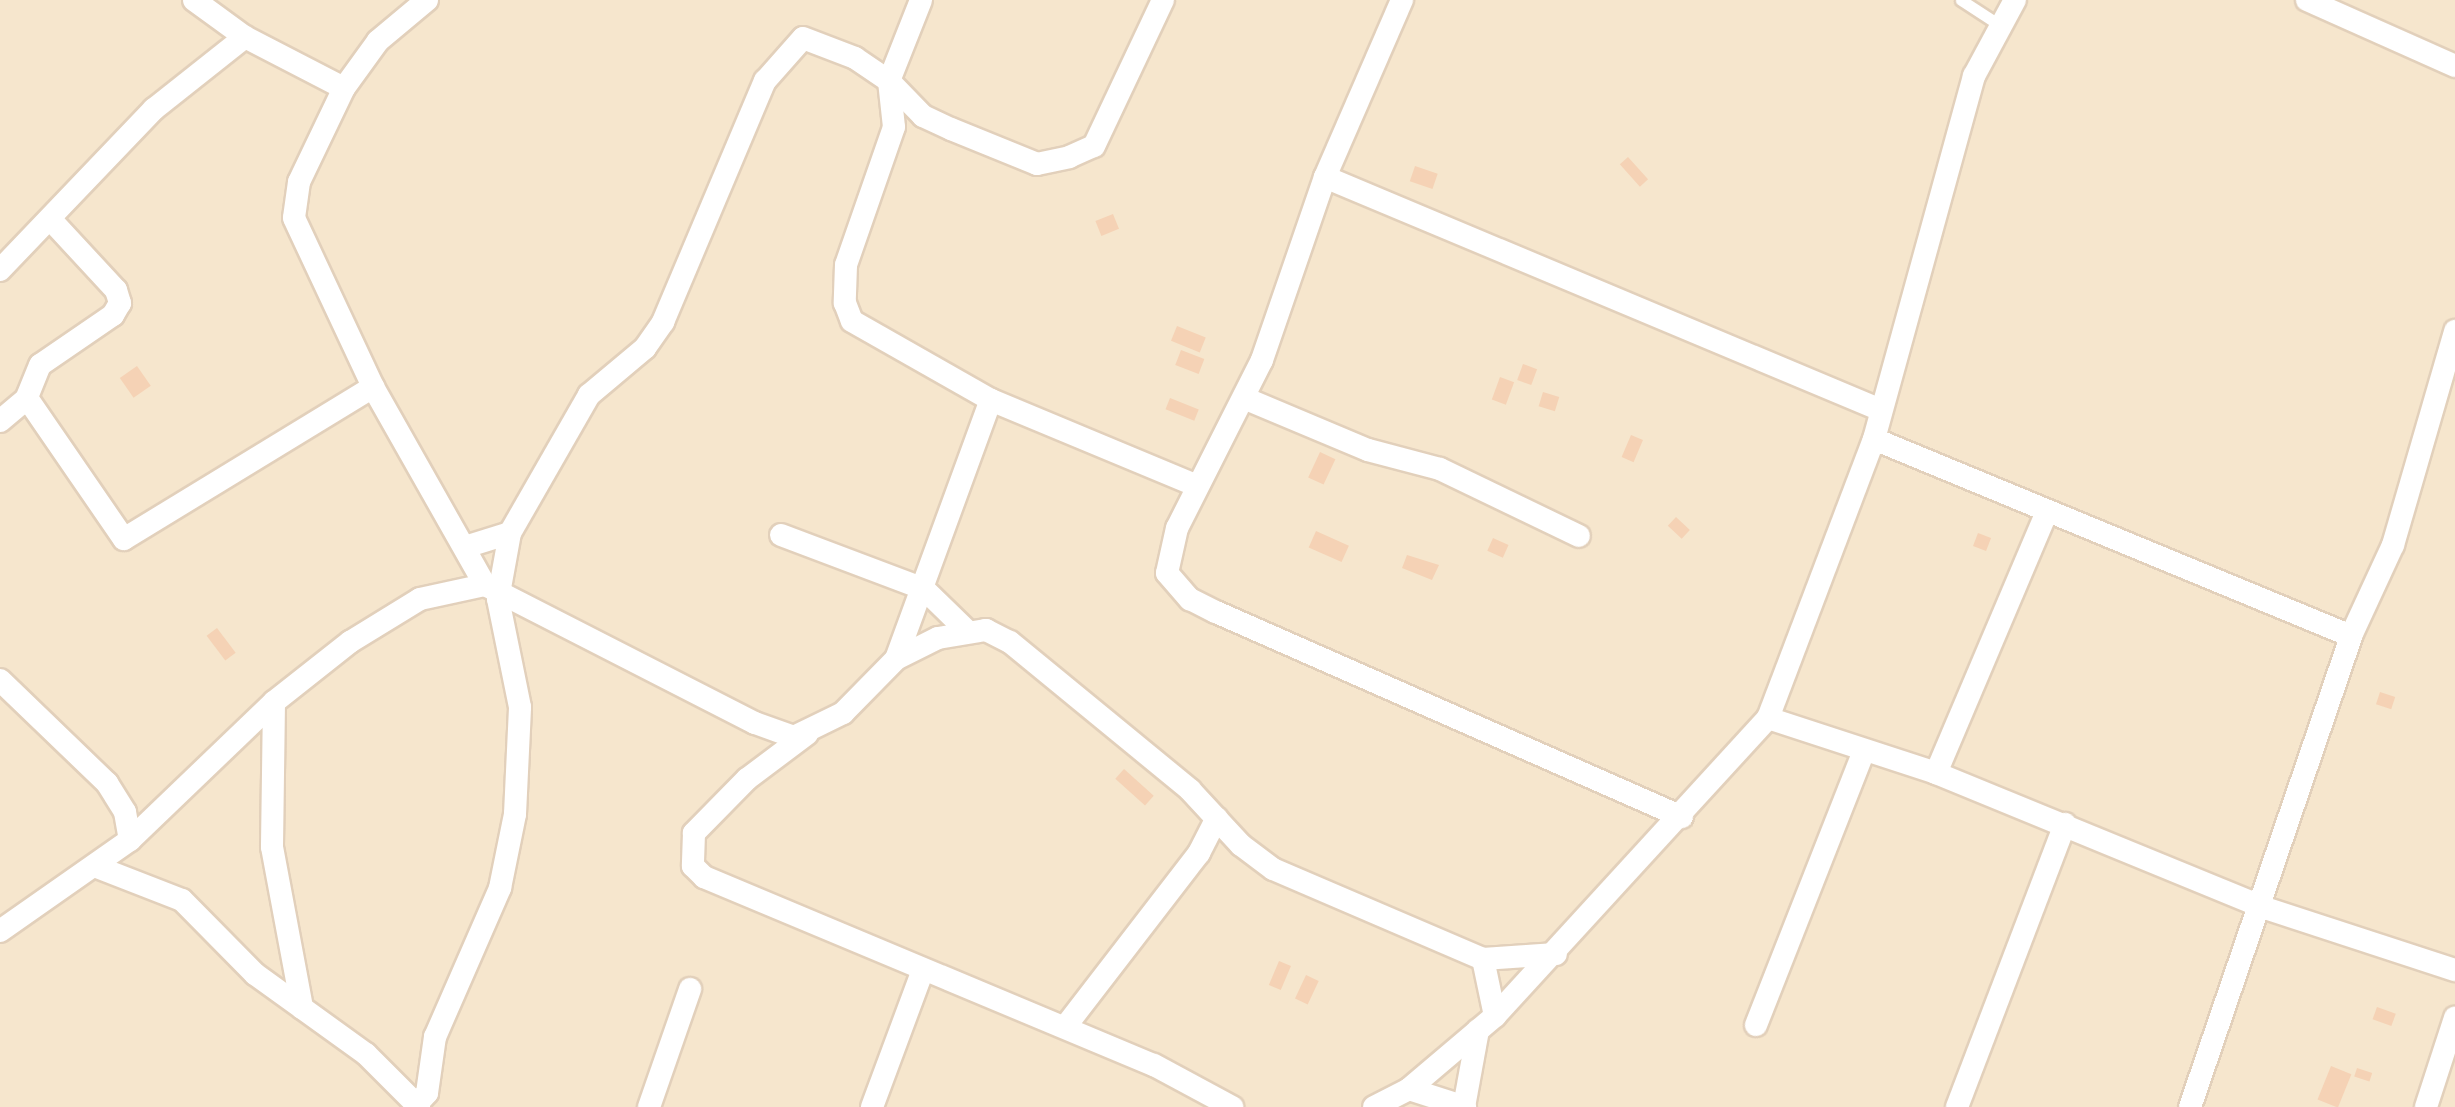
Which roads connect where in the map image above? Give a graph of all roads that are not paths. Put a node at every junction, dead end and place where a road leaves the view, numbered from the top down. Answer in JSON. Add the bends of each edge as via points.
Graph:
{"nodes":[{"id":1,"x":194,"y":0,"type":"edge"},
{"id":2,"x":427,"y":0,"type":"edge"},
{"id":3,"x":921,"y":0,"type":"edge"},
{"id":4,"x":1162,"y":0,"type":"edge"},
{"id":5,"x":1402,"y":0,"type":"edge"},
{"id":6,"x":1961,"y":0,"type":"edge"},
{"id":7,"x":2015,"y":0,"type":"edge"},
{"id":8,"x":2306,"y":0,"type":"edge"},
{"id":9,"x":2001,"y":26,"type":"junction"},
{"id":10,"x":245,"y":37,"type":"junction"},
{"id":11,"x":2455,"y":66,"type":"edge"},
{"id":12,"x":889,"y":82,"type":"junction"},
{"id":13,"x":344,"y":88,"type":"junction"},
{"id":14,"x":1324,"y":177,"type":"junction"},
{"id":15,"x":52,"y":221,"type":"junction"},
{"id":16,"x":0,"y":270,"type":"edge"},
{"id":17,"x":2455,"y":331,"type":"edge"},
{"id":18,"x":2448,"y":385,"type":"edge"},
{"id":19,"x":373,"y":387,"type":"junction"},
{"id":20,"x":27,"y":398,"type":"junction"},
{"id":21,"x":1244,"y":398,"type":"junction"},
{"id":22,"x":990,"y":400,"type":"junction"},
{"id":23,"x":1882,"y":410,"type":"junction"},
{"id":24,"x":0,"y":421,"type":"edge"},
{"id":25,"x":1874,"y":439,"type":"junction"},
{"id":26,"x":1198,"y":486,"type":"junction"},
{"id":27,"x":2046,"y":514,"type":"junction"},
{"id":28,"x":510,"y":533,"type":"junction"},
{"id":29,"x":781,"y":536,"type":"dead end"},
{"id":30,"x":1579,"y":536,"type":"dead end"},
{"id":31,"x":465,"y":547,"type":"junction"},
{"id":32,"x":492,"y":588,"type":"junction"},
{"id":33,"x":924,"y":590,"type":"junction"},
{"id":34,"x":966,"y":630,"type":"junction"},
{"id":35,"x":2351,"y":636,"type":"junction"},
{"id":36,"x":896,"y":658,"type":"junction"},
{"id":37,"x":0,"y":680,"type":"edge"},
{"id":38,"x":274,"y":702,"type":"junction"},
{"id":39,"x":1768,"y":718,"type":"junction"},
{"id":40,"x":807,"y":734,"type":"junction"},
{"id":41,"x":1864,"y":752,"type":"junction"},
{"id":42,"x":1936,"y":773,"type":"junction"},
{"id":43,"x":1682,"y":817,"type":"junction"},
{"id":44,"x":1217,"y":818,"type":"junction"},
{"id":45,"x":2065,"y":824,"type":"junction"},
{"id":46,"x":130,"y":840,"type":"junction"},
{"id":47,"x":1198,"y":854,"type":"junction"},
{"id":48,"x":1253,"y":855,"type":"junction"},
{"id":49,"x":97,"y":867,"type":"junction"},
{"id":50,"x":2262,"y":907,"type":"junction"},
{"id":51,"x":0,"y":931,"type":"edge"},
{"id":52,"x":1556,"y":954,"type":"junction"},
{"id":53,"x":1483,"y":959,"type":"junction"},
{"id":54,"x":923,"y":970,"type":"junction"},
{"id":55,"x":2455,"y":970,"type":"edge"},
{"id":56,"x":690,"y":989,"type":"dead end"},
{"id":57,"x":302,"y":1008,"type":"junction"},
{"id":58,"x":2455,"y":1018,"type":"edge"},
{"id":59,"x":1486,"y":1023,"type":"junction"},
{"id":60,"x":1756,"y":1026,"type":"dead end"},
{"id":61,"x":1065,"y":1027,"type":"junction"},
{"id":62,"x":1409,"y":1088,"type":"junction"},
{"id":63,"x":418,"y":1106,"type":"edge"},
{"id":64,"x":649,"y":1107,"type":"edge"},
{"id":65,"x":872,"y":1107,"type":"edge"},
{"id":66,"x":1232,"y":1107,"type":"edge"},
{"id":67,"x":1374,"y":1107,"type":"edge"},
{"id":68,"x":1464,"y":1107,"type":"edge"},
{"id":69,"x":1957,"y":1107,"type":"edge"},
{"id":70,"x":2190,"y":1107,"type":"edge"},
{"id":71,"x":2426,"y":1107,"type":"edge"}],
"edges":[{"from":1,"to":10,"type":"street"},
{"from":2,"to":13,"type":"street","via":[[378,40]]},
{"from":3,"to":12,"type":"street"},
{"from":4,"to":12,"type":"street","via":[[1094,146],[1069,157],[1037,164],[968,136],[922,116]]},
{"from":5,"to":14,"type":"street"},
{"from":6,"to":9,"type":"lane"},
{"from":7,"to":9,"type":"street"},
{"from":8,"to":11,"type":"street"},
{"from":9,"to":23,"type":"street","via":[[1974,76]]},
{"from":10,"to":13,"type":"street"},
{"from":10,"to":15,"type":"street","via":[[154,109]]},
{"from":12,"to":22,"type":"street","via":[[894,127],[846,264],[845,304],[863,333]]},
{"from":12,"to":28,"type":"street","via":[[855,58],[804,38],[788,51],[753,100],[663,322],[644,348],[589,394]]},
{"from":13,"to":19,"type":"street","via":[[299,182],[294,218]]},
{"from":14,"to":21,"type":"street"},
{"from":14,"to":23,"type":"street"},
{"from":15,"to":16,"type":"street"},
{"from":15,"to":20,"type":"street","via":[[116,290],[120,303],[113,315],[40,366]]},
{"from":17,"to":18,"type":"street"},
{"from":18,"to":35,"type":"street","via":[[2394,545]]},
{"from":19,"to":20,"type":"street","via":[[124,539]]},
{"from":19,"to":31,"type":"street"},
{"from":20,"to":24,"type":"street"},
{"from":21,"to":26,"type":"street"},
{"from":21,"to":30,"type":"street","via":[[1368,450],[1440,469]]},
{"from":22,"to":26,"type":"street"},
{"from":22,"to":33,"type":"street"},
{"from":23,"to":25,"type":"street"},
{"from":25,"to":27,"type":"street"},
{"from":25,"to":39,"type":"street"},
{"from":26,"to":43,"type":"street","via":[[1167,558],[1167,573],[1190,599],[1466,727]]},
{"from":27,"to":35,"type":"street"},
{"from":27,"to":42,"type":"street"},
{"from":28,"to":31,"type":"street"},
{"from":28,"to":32,"type":"street"},
{"from":29,"to":33,"type":"street"},
{"from":31,"to":32,"type":"street"},
{"from":32,"to":38,"type":"street","via":[[420,599],[350,642]]},
{"from":32,"to":40,"type":"street","via":[[755,723],[777,733]]},
{"from":32,"to":63,"type":"street","via":[[520,706],[515,814],[500,888],[435,1036],[427,1093]]},
{"from":33,"to":34,"type":"street"},
{"from":33,"to":36,"type":"street"},
{"from":34,"to":36,"type":"street"},
{"from":34,"to":44,"type":"street","via":[[986,630],[1010,642]]},
{"from":35,"to":50,"type":"street"},
{"from":36,"to":40,"type":"street","via":[[842,713]]},
{"from":37,"to":46,"type":"street","via":[[107,783],[125,812]]},
{"from":38,"to":46,"type":"street"},
{"from":38,"to":57,"type":"street","via":[[272,847]]},
{"from":39,"to":41,"type":"street"},
{"from":39,"to":43,"type":"street"},
{"from":40,"to":54,"type":"street","via":[[713,810],[694,833],[693,866]]},
{"from":41,"to":42,"type":"street"},
{"from":41,"to":60,"type":"street"},
{"from":42,"to":45,"type":"street"},
{"from":43,"to":52,"type":"street"},
{"from":44,"to":47,"type":"street"},
{"from":44,"to":48,"type":"street"},
{"from":45,"to":50,"type":"street"},
{"from":45,"to":69,"type":"street"},
{"from":46,"to":49,"type":"street"},
{"from":47,"to":48,"type":"street"},
{"from":47,"to":61,"type":"street"},
{"from":48,"to":53,"type":"street"},
{"from":49,"to":51,"type":"street"},
{"from":49,"to":57,"type":"street","via":[[182,900],[255,974]]},
{"from":50,"to":55,"type":"street"},
{"from":50,"to":70,"type":"street"},
{"from":52,"to":53,"type":"street"},
{"from":52,"to":59,"type":"street"},
{"from":53,"to":59,"type":"street"},
{"from":54,"to":61,"type":"street"},
{"from":54,"to":65,"type":"street"},
{"from":56,"to":64,"type":"street"},
{"from":57,"to":63,"type":"street"},
{"from":58,"to":71,"type":"street"},
{"from":59,"to":62,"type":"street"},
{"from":59,"to":68,"type":"street"},
{"from":61,"to":66,"type":"street"},
{"from":62,"to":67,"type":"street"},
{"from":62,"to":68,"type":"street"}]}
